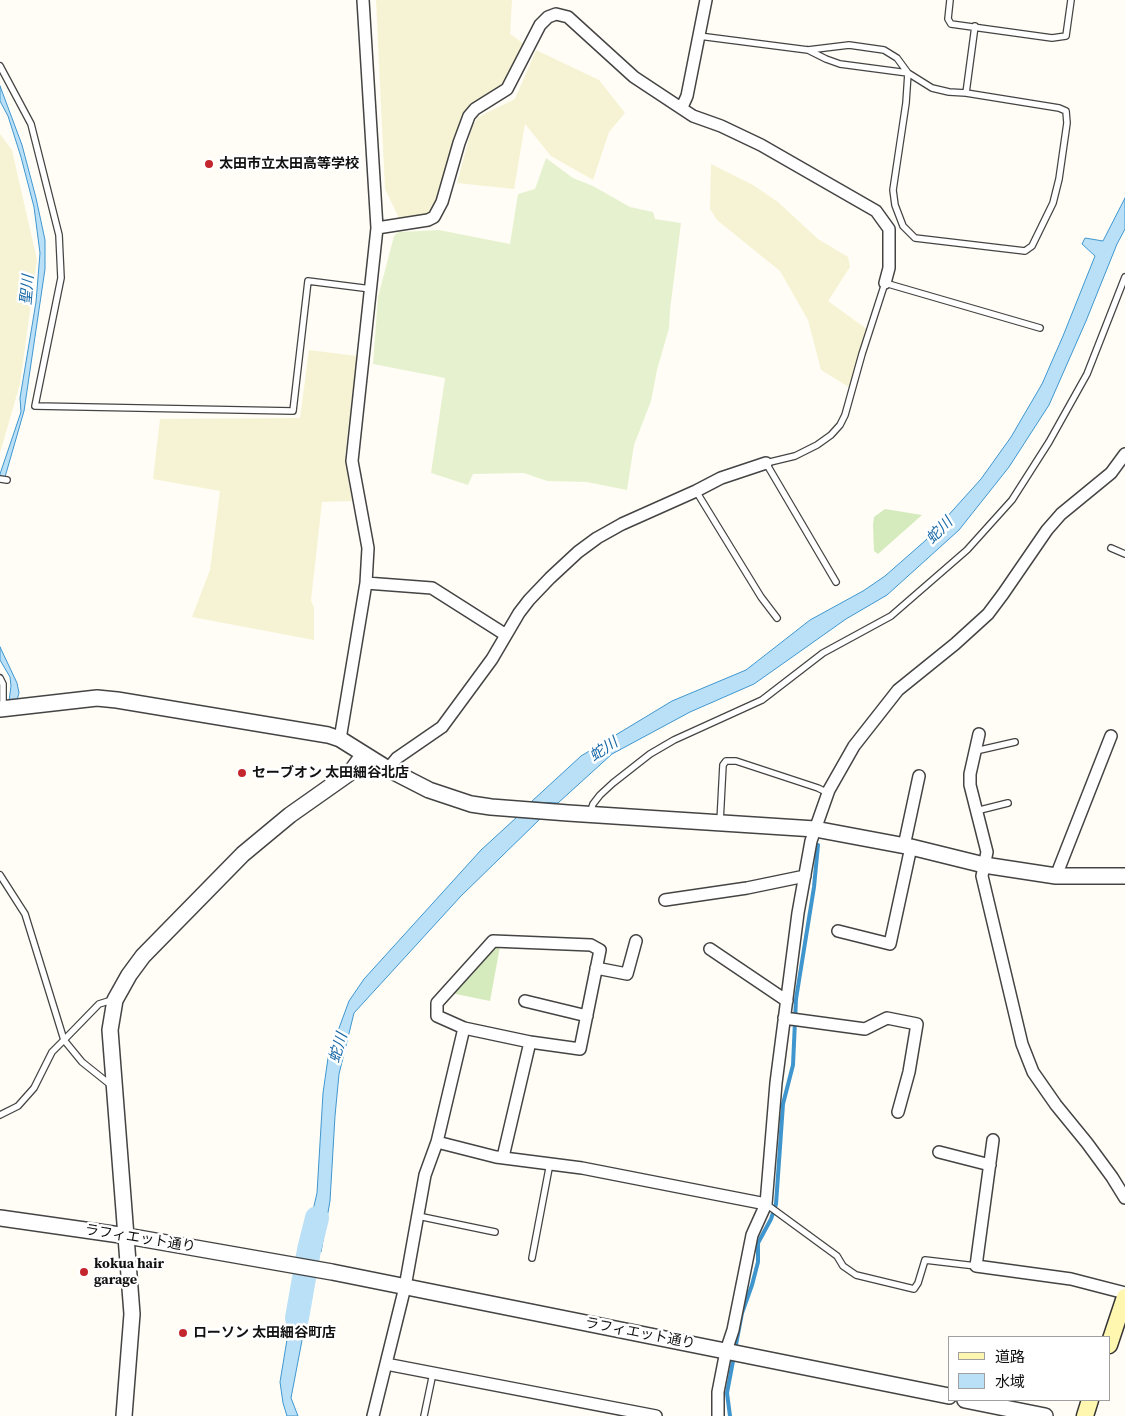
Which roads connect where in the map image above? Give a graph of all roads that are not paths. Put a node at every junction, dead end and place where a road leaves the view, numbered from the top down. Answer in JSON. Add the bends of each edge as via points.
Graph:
{"nodes":[{"id":1,"x":363,"y":0,"type":"edge"},
{"id":2,"x":706,"y":0,"type":"edge"},
{"id":3,"x":950,"y":0,"type":"edge"},
{"id":4,"x":1071,"y":0,"type":"edge"},
{"id":5,"x":975,"y":26,"type":"junction"},
{"id":6,"x":699,"y":36,"type":"junction"},
{"id":7,"x":808,"y":50,"type":"junction"},
{"id":8,"x":0,"y":66,"type":"edge"},
{"id":9,"x":908,"y":73,"type":"junction"},
{"id":10,"x":966,"y":93,"type":"junction"},
{"id":11,"x":682,"y":107,"type":"junction"},
{"id":12,"x":377,"y":228,"type":"junction"},
{"id":13,"x":1125,"y":277,"type":"edge"},
{"id":14,"x":885,"y":283,"type":"junction"},
{"id":15,"x":371,"y":289,"type":"junction"},
{"id":16,"x":1040,"y":328,"type":"dead end"},
{"id":17,"x":1125,"y":454,"type":"edge"},
{"id":18,"x":766,"y":463,"type":"junction"},
{"id":19,"x":0,"y":479,"type":"edge"},
{"id":20,"x":7,"y":480,"type":"dead end"},
{"id":21,"x":696,"y":491,"type":"junction"},
{"id":22,"x":1110,"y":548,"type":"dead end"},
{"id":23,"x":1125,"y":554,"type":"edge"},
{"id":24,"x":836,"y":582,"type":"dead end"},
{"id":25,"x":366,"y":583,"type":"junction"},
{"id":26,"x":777,"y":618,"type":"dead end"},
{"id":27,"x":506,"y":635,"type":"junction"},
{"id":28,"x":0,"y":678,"type":"edge"},
{"id":29,"x":2,"y":709,"type":"edge"},
{"id":30,"x":979,"y":734,"type":"dead end"},
{"id":31,"x":1111,"y":736,"type":"dead end"},
{"id":32,"x":340,"y":739,"type":"junction"},
{"id":33,"x":1015,"y":742,"type":"dead end"},
{"id":34,"x":975,"y":749,"type":"junction"},
{"id":35,"x":364,"y":754,"type":"junction"},
{"id":36,"x":388,"y":769,"type":"junction"},
{"id":37,"x":920,"y":776,"type":"dead end"},
{"id":38,"x":828,"y":793,"type":"junction"},
{"id":39,"x":1008,"y":803,"type":"dead end"},
{"id":40,"x":976,"y":810,"type":"junction"},
{"id":41,"x":590,"y":815,"type":"junction"},
{"id":42,"x":720,"y":822,"type":"junction"},
{"id":43,"x":815,"y":829,"type":"junction"},
{"id":44,"x":907,"y":847,"type":"junction"},
{"id":45,"x":984,"y":865,"type":"junction"},
{"id":46,"x":0,"y":875,"type":"edge"},
{"id":47,"x":805,"y":876,"type":"junction"},
{"id":48,"x":1056,"y":876,"type":"junction"},
{"id":49,"x":1125,"y":876,"type":"edge"},
{"id":50,"x":665,"y":900,"type":"dead end"},
{"id":51,"x":838,"y":931,"type":"dead end"},
{"id":52,"x":636,"y":941,"type":"dead end"},
{"id":53,"x":710,"y":949,"type":"dead end"},
{"id":54,"x":596,"y":968,"type":"junction"},
{"id":55,"x":115,"y":1000,"type":"junction"},
{"id":56,"x":525,"y":1001,"type":"dead end"},
{"id":57,"x":787,"y":1001,"type":"junction"},
{"id":58,"x":587,"y":1016,"type":"junction"},
{"id":59,"x":784,"y":1018,"type":"junction"},
{"id":60,"x":464,"y":1028,"type":"junction"},
{"id":61,"x":64,"y":1040,"type":"junction"},
{"id":62,"x":530,"y":1042,"type":"junction"},
{"id":63,"x":114,"y":1087,"type":"junction"},
{"id":64,"x":898,"y":1112,"type":"dead end"},
{"id":65,"x":0,"y":1115,"type":"edge"},
{"id":66,"x":993,"y":1140,"type":"dead end"},
{"id":67,"x":437,"y":1142,"type":"junction"},
{"id":68,"x":939,"y":1152,"type":"dead end"},
{"id":69,"x":503,"y":1157,"type":"junction"},
{"id":70,"x":550,"y":1163,"type":"junction"},
{"id":71,"x":990,"y":1165,"type":"junction"},
{"id":72,"x":1125,"y":1198,"type":"edge"},
{"id":73,"x":766,"y":1204,"type":"junction"},
{"id":74,"x":418,"y":1216,"type":"junction"},
{"id":75,"x":0,"y":1218,"type":"edge"},
{"id":76,"x":495,"y":1232,"type":"dead end"},
{"id":77,"x":127,"y":1236,"type":"junction"},
{"id":78,"x":532,"y":1258,"type":"dead end"},
{"id":79,"x":976,"y":1266,"type":"junction"},
{"id":80,"x":405,"y":1287,"type":"junction"},
{"id":81,"x":1125,"y":1295,"type":"edge"},
{"id":82,"x":1110,"y":1342,"type":"edge"},
{"id":83,"x":726,"y":1351,"type":"junction"},
{"id":84,"x":386,"y":1364,"type":"junction"},
{"id":85,"x":433,"y":1373,"type":"junction"},
{"id":86,"x":948,"y":1396,"type":"edge"},
{"id":87,"x":970,"y":1401,"type":"edge"},
{"id":88,"x":1090,"y":1401,"type":"edge"},
{"id":89,"x":124,"y":1416,"type":"edge"},
{"id":90,"x":373,"y":1416,"type":"edge"},
{"id":91,"x":424,"y":1416,"type":"edge"},
{"id":92,"x":656,"y":1416,"type":"edge"},
{"id":93,"x":718,"y":1416,"type":"edge"},
{"id":94,"x":1045,"y":1416,"type":"edge"},
{"id":95,"x":1085,"y":1416,"type":"edge"}],
"edges":[{"from":1,"to":12,"type":"street"},
{"from":2,"to":6,"type":"street"},
{"from":3,"to":5,"type":"lane","via":[[948,19],[951,24]]},
{"from":4,"to":5,"type":"lane","via":[[1066,36],[1052,38]]},
{"from":5,"to":10,"type":"lane"},
{"from":6,"to":7,"type":"lane"},
{"from":6,"to":11,"type":"street"},
{"from":7,"to":9,"type":"lane","via":[[840,64]]},
{"from":7,"to":9,"type":"lane","via":[[849,45],[884,50],[897,58]]},
{"from":8,"to":15,"type":"lane","via":[[31,124],[60,236],[61,278],[35,406],[293,410],[308,281]]},
{"from":9,"to":10,"type":"lane","via":[[932,88]]},
{"from":9,"to":10,"type":"lane","via":[[893,190],[903,226],[915,238],[1025,251],[1032,246],[1053,203],[1066,111]]},
{"from":11,"to":12,"type":"street","via":[[634,77],[568,18],[556,14],[548,17],[540,25],[507,89],[469,116],[442,202],[434,217]]},
{"from":11,"to":14,"type":"street","via":[[693,116],[761,145],[876,211],[889,229]]},
{"from":12,"to":15,"type":"street"},
{"from":13,"to":41,"type":"lane","via":[[1087,374],[1054,434],[1012,500],[967,550],[891,616],[823,653],[762,700],[650,754],[600,795]]},
{"from":14,"to":16,"type":"lane"},
{"from":14,"to":18,"type":"lane","via":[[846,415],[840,425],[817,445],[795,456]]},
{"from":15,"to":25,"type":"street","via":[[352,461],[368,548]]},
{"from":17,"to":38,"type":"street","via":[[1111,473],[1061,514],[1047,530],[988,614],[898,690],[854,746]]},
{"from":18,"to":21,"type":"street","via":[[721,478]]},
{"from":18,"to":24,"type":"lane"},
{"from":19,"to":20,"type":"lane"},
{"from":21,"to":26,"type":"lane"},
{"from":21,"to":27,"type":"street","via":[[597,538],[529,600]]},
{"from":22,"to":23,"type":"lane"},
{"from":25,"to":27,"type":"street","via":[[432,588]]},
{"from":25,"to":32,"type":"street"},
{"from":27,"to":36,"type":"street","via":[[442,727],[397,758]]},
{"from":28,"to":29,"type":"lane","via":[[4,696]]},
{"from":29,"to":32,"type":"street","via":[[107,698],[304,730]]},
{"from":30,"to":34,"type":"street"},
{"from":31,"to":48,"type":"street"},
{"from":32,"to":35,"type":"street"},
{"from":33,"to":34,"type":"lane"},
{"from":34,"to":40,"type":"street","via":[[970,784]]},
{"from":35,"to":36,"type":"street"},
{"from":35,"to":55,"type":"street","via":[[351,772],[290,815],[236,861],[143,956]]},
{"from":36,"to":41,"type":"street","via":[[454,800],[502,808]]},
{"from":37,"to":44,"type":"street"},
{"from":38,"to":42,"type":"lane","via":[[736,761],[726,761],[723,765]]},
{"from":38,"to":43,"type":"street"},
{"from":39,"to":40,"type":"lane"},
{"from":40,"to":45,"type":"street","via":[[987,852]]},
{"from":41,"to":42,"type":"street"},
{"from":42,"to":43,"type":"street"},
{"from":43,"to":44,"type":"street"},
{"from":43,"to":47,"type":"street"},
{"from":44,"to":45,"type":"street"},
{"from":44,"to":51,"type":"street","via":[[890,944]]},
{"from":45,"to":48,"type":"street"},
{"from":45,"to":72,"type":"street","via":[[982,876],[1022,1044],[1033,1072]]},
{"from":46,"to":61,"type":"lane","via":[[25,914]]},
{"from":47,"to":50,"type":"street"},
{"from":47,"to":57,"type":"street"},
{"from":48,"to":49,"type":"street"},
{"from":52,"to":54,"type":"street","via":[[627,974]]},
{"from":53,"to":57,"type":"street"},
{"from":54,"to":58,"type":"street"},
{"from":54,"to":60,"type":"street","via":[[600,950],[590,945],[492,941],[437,1003],[437,1016]]},
{"from":55,"to":61,"type":"lane","via":[[99,1004]]},
{"from":55,"to":63,"type":"street","via":[[110,1030]]},
{"from":56,"to":58,"type":"street"},
{"from":57,"to":59,"type":"street"},
{"from":58,"to":62,"type":"street","via":[[580,1049]]},
{"from":59,"to":64,"type":"street","via":[[865,1029],[887,1018],[917,1024]]},
{"from":59,"to":73,"type":"street"},
{"from":60,"to":62,"type":"street"},
{"from":60,"to":67,"type":"street"},
{"from":61,"to":63,"type":"lane","via":[[82,1062]]},
{"from":61,"to":65,"type":"lane","via":[[52,1052],[34,1088],[18,1106]]},
{"from":62,"to":69,"type":"street"},
{"from":63,"to":77,"type":"street"},
{"from":66,"to":71,"type":"street"},
{"from":67,"to":69,"type":"street"},
{"from":67,"to":74,"type":"street","via":[[425,1176]]},
{"from":68,"to":71,"type":"street"},
{"from":69,"to":70,"type":"street"},
{"from":70,"to":73,"type":"street"},
{"from":70,"to":78,"type":"lane"},
{"from":71,"to":79,"type":"street"},
{"from":73,"to":79,"type":"lane","via":[[837,1256],[843,1266],[856,1276],[914,1289],[925,1260]]},
{"from":73,"to":83,"type":"street","via":[[752,1235]]},
{"from":74,"to":76,"type":"lane"},
{"from":74,"to":80,"type":"street"},
{"from":75,"to":77,"type":"street","name":"ラフィエット通り"},
{"from":77,"to":80,"type":"street","name":"ラフィエット通り"},
{"from":77,"to":89,"type":"street","via":[[132,1314]]},
{"from":79,"to":81,"type":"street","via":[[1071,1279]]},
{"from":80,"to":83,"type":"street","name":"ラフィエット通り"},
{"from":80,"to":84,"type":"street"},
{"from":81,"to":82,"type":"main road"},
{"from":83,"to":86,"type":"street","name":"ラフィエット通り"},
{"from":83,"to":93,"type":"street","via":[[718,1392]]},
{"from":84,"to":85,"type":"street"},
{"from":84,"to":90,"type":"street"},
{"from":85,"to":91,"type":"lane"},
{"from":85,"to":92,"type":"street"},
{"from":87,"to":94,"type":"street"},
{"from":88,"to":95,"type":"main road"}]}
